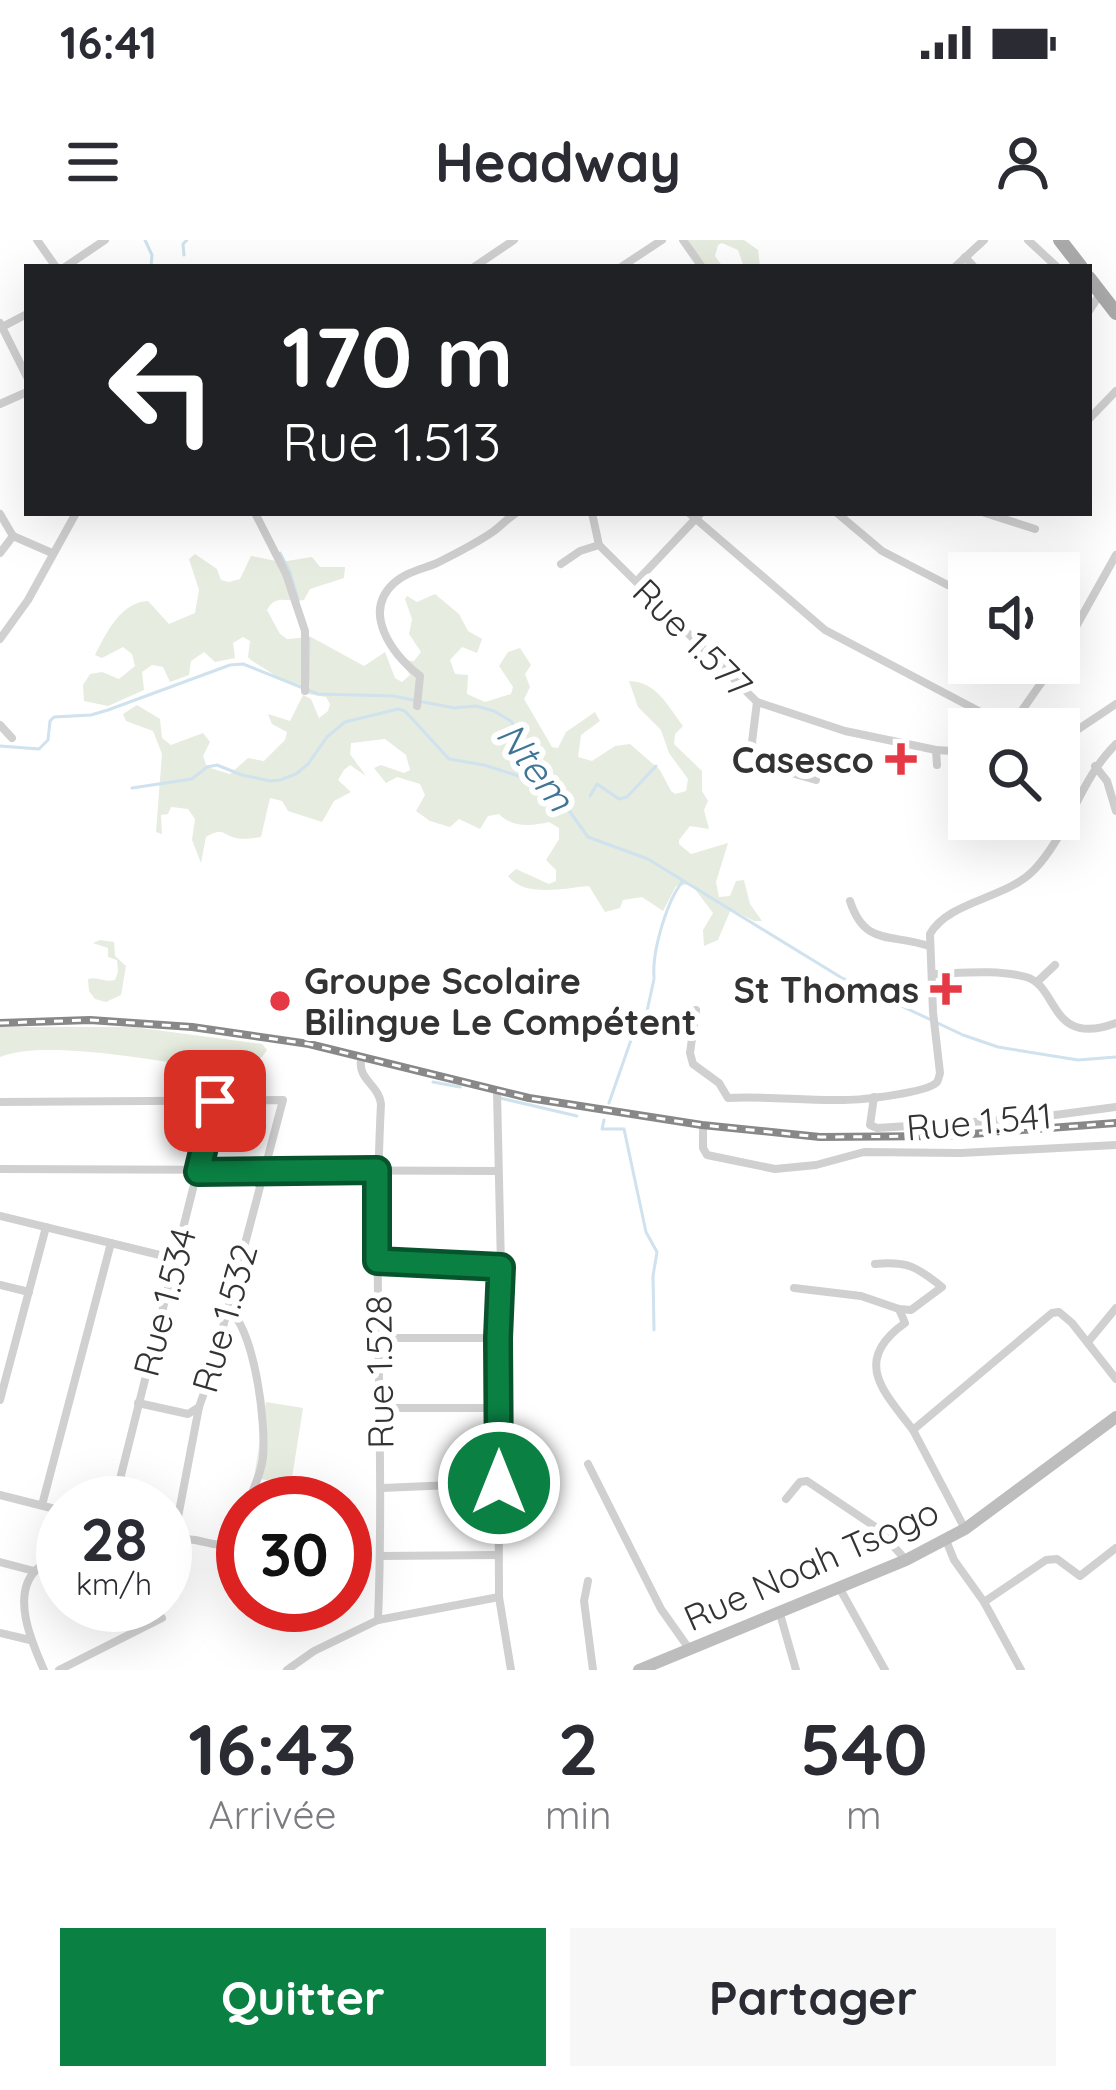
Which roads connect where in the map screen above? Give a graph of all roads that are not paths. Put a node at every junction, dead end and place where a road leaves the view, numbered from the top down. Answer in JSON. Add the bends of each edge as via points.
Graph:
{"nodes":[{"id":1,"x":37,"y":240,"type":"edge"},
{"id":2,"x":105,"y":240,"type":"edge"},
{"id":3,"x":514,"y":240,"type":"edge"},
{"id":4,"x":662,"y":240,"type":"edge"},
{"id":5,"x":683,"y":240,"type":"edge"},
{"id":6,"x":700,"y":240,"type":"edge"},
{"id":7,"x":984,"y":240,"type":"edge"},
{"id":8,"x":1028,"y":240,"type":"edge"},
{"id":9,"x":1060,"y":240,"type":"edge"},
{"id":10,"x":692,"y":253,"type":"junction"},
{"id":11,"x":965,"y":257,"type":"junction"},
{"id":12,"x":57,"y":264,"type":"edge"},
{"id":13,"x":65,"y":264,"type":"edge"},
{"id":14,"x":478,"y":264,"type":"edge"},
{"id":15,"x":626,"y":264,"type":"edge"},
{"id":16,"x":700,"y":264,"type":"edge"},
{"id":17,"x":958,"y":264,"type":"edge"},
{"id":18,"x":971,"y":264,"type":"edge"},
{"id":19,"x":1054,"y":264,"type":"edge"},
{"id":20,"x":1079,"y":264,"type":"edge"},
{"id":21,"x":1095,"y":291,"type":"edge"},
{"id":22,"x":1116,"y":313,"type":"edge"},
{"id":23,"x":1,"y":325,"type":"edge"},
{"id":24,"x":24,"y":371,"type":"edge"},
{"id":25,"x":1116,"y":391,"type":"edge"},
{"id":26,"x":1092,"y":416,"type":"edge"},
{"id":27,"x":0,"y":514,"type":"edge"},
{"id":28,"x":74,"y":516,"type":"edge"},
{"id":29,"x":257,"y":516,"type":"edge"},
{"id":30,"x":511,"y":516,"type":"edge"},
{"id":31,"x":593,"y":516,"type":"edge"},
{"id":32,"x":694,"y":516,"type":"edge"},
{"id":33,"x":696,"y":516,"type":"edge"},
{"id":34,"x":841,"y":516,"type":"edge"},
{"id":35,"x":994,"y":516,"type":"edge"},
{"id":36,"x":1035,"y":529,"type":"dead end"},
{"id":37,"x":13,"y":536,"type":"junction"},
{"id":38,"x":599,"y":545,"type":"junction"},
{"id":39,"x":0,"y":553,"type":"edge"},
{"id":40,"x":52,"y":553,"type":"junction"},
{"id":41,"x":1116,"y":555,"type":"edge"},
{"id":42,"x":561,"y":564,"type":"dead end"},
{"id":43,"x":637,"y":581,"type":"junction"},
{"id":44,"x":948,"y":585,"type":"edge"},
{"id":45,"x":1080,"y":615,"type":"edge"},
{"id":46,"x":0,"y":640,"type":"edge"},
{"id":47,"x":305,"y":691,"type":"dead end"},
{"id":48,"x":758,"y":703,"type":"junction"},
{"id":49,"x":1116,"y":704,"type":"edge"},
{"id":50,"x":417,"y":706,"type":"dead end"},
{"id":51,"x":971,"y":708,"type":"edge"},
{"id":52,"x":0,"y":725,"type":"edge"},
{"id":53,"x":1080,"y":728,"type":"edge"},
{"id":54,"x":12,"y":738,"type":"dead end"},
{"id":55,"x":1116,"y":744,"type":"edge"},
{"id":56,"x":936,"y":750,"type":"junction"},
{"id":57,"x":948,"y":751,"type":"edge"},
{"id":58,"x":937,"y":765,"type":"dead end"},
{"id":59,"x":1095,"y":766,"type":"junction"},
{"id":60,"x":816,"y":780,"type":"dead end"},
{"id":61,"x":1116,"y":811,"type":"edge"},
{"id":62,"x":850,"y":901,"type":"dead end"},
{"id":63,"x":928,"y":946,"type":"junction"},
{"id":64,"x":1055,"y":965,"type":"dead end"},
{"id":65,"x":932,"y":974,"type":"junction"},
{"id":66,"x":1037,"y":982,"type":"junction"},
{"id":67,"x":696,"y":1010,"type":"dead end"},
{"id":68,"x":1116,"y":1023,"type":"edge"},
{"id":69,"x":361,"y":1060,"type":"dead end"},
{"id":70,"x":497,"y":1092,"type":"dead end"},
{"id":71,"x":874,"y":1096,"type":"junction"},
{"id":72,"x":215,"y":1101,"type":"junction"},
{"id":73,"x":0,"y":1102,"type":"edge"},
{"id":74,"x":1116,"y":1107,"type":"edge"},
{"id":75,"x":703,"y":1128,"type":"dead end"},
{"id":76,"x":1116,"y":1145,"type":"edge"},
{"id":77,"x":0,"y":1169,"type":"edge"},
{"id":78,"x":377,"y":1170,"type":"junction"},
{"id":79,"x":198,"y":1172,"type":"junction"},
{"id":80,"x":265,"y":1172,"type":"junction"},
{"id":81,"x":498,"y":1172,"type":"junction"},
{"id":82,"x":0,"y":1216,"type":"edge"},
{"id":83,"x":46,"y":1228,"type":"junction"},
{"id":84,"x":110,"y":1243,"type":"junction"},
{"id":85,"x":176,"y":1259,"type":"junction"},
{"id":86,"x":377,"y":1261,"type":"junction"},
{"id":87,"x":875,"y":1264,"type":"dead end"},
{"id":88,"x":501,"y":1267,"type":"junction"},
{"id":89,"x":0,"y":1285,"type":"edge"},
{"id":90,"x":794,"y":1288,"type":"dead end"},
{"id":91,"x":28,"y":1292,"type":"junction"},
{"id":92,"x":228,"y":1308,"type":"junction"},
{"id":93,"x":1116,"y":1308,"type":"edge"},
{"id":94,"x":899,"y":1309,"type":"junction"},
{"id":95,"x":376,"y":1338,"type":"junction"},
{"id":96,"x":498,"y":1338,"type":"junction"},
{"id":97,"x":1088,"y":1342,"type":"junction"},
{"id":98,"x":0,"y":1356,"type":"edge"},
{"id":99,"x":11,"y":1359,"type":"junction"},
{"id":100,"x":1116,"y":1378,"type":"edge"},
{"id":101,"x":0,"y":1400,"type":"edge"},
{"id":102,"x":138,"y":1403,"type":"junction"},
{"id":103,"x":199,"y":1407,"type":"junction"},
{"id":104,"x":378,"y":1408,"type":"junction"},
{"id":105,"x":500,"y":1408,"type":"junction"},
{"id":106,"x":1116,"y":1417,"type":"edge"},
{"id":107,"x":913,"y":1430,"type":"junction"},
{"id":108,"x":588,"y":1464,"type":"dead end"},
{"id":109,"x":50,"y":1476,"type":"edge"},
{"id":110,"x":120,"y":1476,"type":"edge"},
{"id":111,"x":183,"y":1476,"type":"edge"},
{"id":112,"x":257,"y":1476,"type":"edge"},
{"id":113,"x":499,"y":1483,"type":"junction"},
{"id":114,"x":382,"y":1488,"type":"junction"},
{"id":115,"x":0,"y":1495,"type":"edge"},
{"id":116,"x":786,"y":1499,"type":"dead end"},
{"id":117,"x":36,"y":1504,"type":"edge"},
{"id":118,"x":965,"y":1529,"type":"junction"},
{"id":119,"x":945,"y":1539,"type":"junction"},
{"id":120,"x":1116,"y":1548,"type":"edge"},
{"id":121,"x":498,"y":1555,"type":"junction"},
{"id":122,"x":381,"y":1556,"type":"junction"},
{"id":123,"x":906,"y":1560,"type":"junction"},
{"id":124,"x":0,"y":1562,"type":"edge"},
{"id":125,"x":34,"y":1571,"type":"joint"},
{"id":126,"x":588,"y":1581,"type":"dead end"},
{"id":127,"x":839,"y":1588,"type":"junction"},
{"id":128,"x":499,"y":1598,"type":"junction"},
{"id":129,"x":984,"y":1602,"type":"junction"},
{"id":130,"x":780,"y":1614,"type":"junction"},
{"id":131,"x":378,"y":1621,"type":"junction"},
{"id":132,"x":134,"y":1632,"type":"edge"},
{"id":133,"x":0,"y":1633,"type":"edge"},
{"id":134,"x":31,"y":1641,"type":"junction"},
{"id":135,"x":691,"y":1651,"type":"junction"},
{"id":136,"x":675,"y":1664,"type":"edge"},
{"id":137,"x":44,"y":1670,"type":"edge"},
{"id":138,"x":59,"y":1670,"type":"edge"},
{"id":139,"x":287,"y":1670,"type":"edge"},
{"id":140,"x":511,"y":1670,"type":"edge"},
{"id":141,"x":593,"y":1670,"type":"edge"},
{"id":142,"x":639,"y":1670,"type":"edge"},
{"id":143,"x":796,"y":1670,"type":"edge"},
{"id":144,"x":885,"y":1670,"type":"edge"},
{"id":145,"x":1021,"y":1670,"type":"edge"}],
"edges":[{"from":1,"to":12,"type":"street"},
{"from":2,"to":13,"type":"street"},
{"from":3,"to":14,"type":"street"},
{"from":4,"to":15,"type":"street"},
{"from":5,"to":10,"type":"street"},
{"from":6,"to":10,"type":"street"},
{"from":7,"to":11,"type":"street"},
{"from":8,"to":19,"type":"street"},
{"from":9,"to":20,"type":"main road"},
{"from":10,"to":16,"type":"street"},
{"from":11,"to":17,"type":"street"},
{"from":11,"to":18,"type":"street"},
{"from":21,"to":22,"type":"main road"},
{"from":23,"to":24,"type":"street"},
{"from":25,"to":26,"type":"street"},
{"from":27,"to":37,"type":"street"},
{"from":28,"to":40,"type":"street"},
{"from":29,"to":47,"type":"street","via":[[304,631]]},
{"from":30,"to":50,"type":"street","via":[[392,584],[380,602],[385,635],[420,676]]},
{"from":31,"to":38,"type":"street"},
{"from":32,"to":43,"type":"street"},
{"from":33,"to":51,"type":"street","via":[[825,630]]},
{"from":34,"to":44,"type":"street","via":[[882,550]]},
{"from":35,"to":36,"type":"street"},
{"from":37,"to":39,"type":"street"},
{"from":37,"to":40,"type":"street"},
{"from":38,"to":42,"type":"street"},
{"from":38,"to":43,"type":"street","name":"Rue 1.577"},
{"from":40,"to":46,"type":"street"},
{"from":41,"to":45,"type":"street"},
{"from":43,"to":48,"type":"street","name":"Rue 1.577"},
{"from":48,"to":56,"type":"street","name":"Rue 1.577"},
{"from":48,"to":60,"type":"street","via":[[756,763]]},
{"from":49,"to":53,"type":"street"},
{"from":52,"to":54,"type":"street"},
{"from":55,"to":59,"type":"street"},
{"from":56,"to":57,"type":"street","name":"Rue 1.577"},
{"from":56,"to":58,"type":"street"},
{"from":59,"to":61,"type":"street"},
{"from":59,"to":63,"type":"street","via":[[1032,871],[944,917]]},
{"from":62,"to":63,"type":"street","via":[[866,931]]},
{"from":63,"to":65,"type":"street"},
{"from":64,"to":66,"type":"street"},
{"from":65,"to":66,"type":"street"},
{"from":65,"to":71,"type":"street","via":[[939,1080]]},
{"from":66,"to":68,"type":"street","via":[[1068,1024]]},
{"from":67,"to":71,"type":"street","via":[[693,1064],[728,1098]]},
{"from":69,"to":78,"type":"street","name":"Rue 1.528","via":[[380,1096]]},
{"from":70,"to":81,"type":"street"},
{"from":71,"to":74,"type":"street","name":"Rue 1.541","via":[[870,1125],[877,1129]]},
{"from":72,"to":73,"type":"street"},
{"from":72,"to":79,"type":"street","name":"Rue 1.534"},
{"from":72,"to":80,"type":"street","name":"Rue 1.532","via":[[283,1100]]},
{"from":75,"to":76,"type":"street","via":[[707,1155],[775,1169],[865,1152]]},
{"from":77,"to":79,"type":"street"},
{"from":78,"to":80,"type":"street"},
{"from":78,"to":81,"type":"street"},
{"from":78,"to":86,"type":"street","name":"Rue 1.528"},
{"from":79,"to":80,"type":"street"},
{"from":79,"to":85,"type":"street","name":"Rue 1.534"},
{"from":80,"to":92,"type":"street","name":"Rue 1.532"},
{"from":81,"to":88,"type":"street"},
{"from":82,"to":83,"type":"street"},
{"from":83,"to":84,"type":"street"},
{"from":83,"to":91,"type":"street"},
{"from":84,"to":85,"type":"street"},
{"from":84,"to":109,"type":"street"},
{"from":85,"to":102,"type":"street","name":"Rue 1.534"},
{"from":86,"to":88,"type":"street"},
{"from":86,"to":95,"type":"street","name":"Rue 1.528"},
{"from":87,"to":94,"type":"street","via":[[904,1263],[941,1288],[911,1310]]},
{"from":88,"to":96,"type":"street"},
{"from":89,"to":91,"type":"street"},
{"from":90,"to":94,"type":"street"},
{"from":91,"to":99,"type":"street"},
{"from":92,"to":103,"type":"street","name":"Rue 1.532"},
{"from":92,"to":112,"type":"street","via":[[244,1328],[256,1373]]},
{"from":93,"to":97,"type":"street"},
{"from":94,"to":107,"type":"street","via":[[905,1323],[879,1353],[875,1371]]},
{"from":95,"to":96,"type":"street"},
{"from":95,"to":104,"type":"street","name":"Rue 1.528"},
{"from":96,"to":105,"type":"street"},
{"from":97,"to":100,"type":"street"},
{"from":97,"to":107,"type":"street","via":[[1052,1313]]},
{"from":98,"to":99,"type":"street"},
{"from":99,"to":101,"type":"street"},
{"from":102,"to":103,"type":"street","via":[[188,1414]]},
{"from":102,"to":110,"type":"street","name":"Rue 1.534"},
{"from":103,"to":111,"type":"street","name":"Rue 1.532"},
{"from":104,"to":105,"type":"street"},
{"from":104,"to":114,"type":"street","name":"Rue 1.528"},
{"from":105,"to":113,"type":"street"},
{"from":106,"to":118,"type":"main road","name":"Rue Noah Tsogo"},
{"from":107,"to":118,"type":"street"},
{"from":108,"to":135,"type":"street","via":[[661,1609]]},
{"from":113,"to":114,"type":"street"},
{"from":113,"to":121,"type":"street"},
{"from":114,"to":122,"type":"street","name":"Rue 1.528"},
{"from":115,"to":117,"type":"street"},
{"from":116,"to":123,"type":"street","via":[[807,1481],[877,1528]]},
{"from":118,"to":119,"type":"main road","name":"Rue Noah Tsogo"},
{"from":119,"to":123,"type":"main road","name":"Rue Noah Tsogo"},
{"from":119,"to":129,"type":"street"},
{"from":120,"to":129,"type":"street","via":[[1080,1576],[1046,1560]]},
{"from":121,"to":122,"type":"street"},
{"from":121,"to":128,"type":"street"},
{"from":122,"to":131,"type":"street","name":"Rue 1.528"},
{"from":123,"to":127,"type":"main road","name":"Rue Noah Tsogo"},
{"from":124,"to":125,"type":"street"},
{"from":125,"to":134,"type":"street","via":[[26,1589]]},
{"from":126,"to":141,"type":"street"},
{"from":127,"to":130,"type":"main road","name":"Rue Noah Tsogo"},
{"from":127,"to":144,"type":"street"},
{"from":128,"to":131,"type":"street"},
{"from":128,"to":140,"type":"street"},
{"from":129,"to":145,"type":"street"},
{"from":130,"to":135,"type":"main road","name":"Rue Noah Tsogo"},
{"from":130,"to":143,"type":"street"},
{"from":131,"to":139,"type":"street"},
{"from":132,"to":138,"type":"street"},
{"from":133,"to":134,"type":"street"},
{"from":134,"to":137,"type":"street"},
{"from":135,"to":136,"type":"main road","name":"Rue Noah Tsogo"},
{"from":136,"to":142,"type":"main road","name":"Rue Noah Tsogo"}]}
